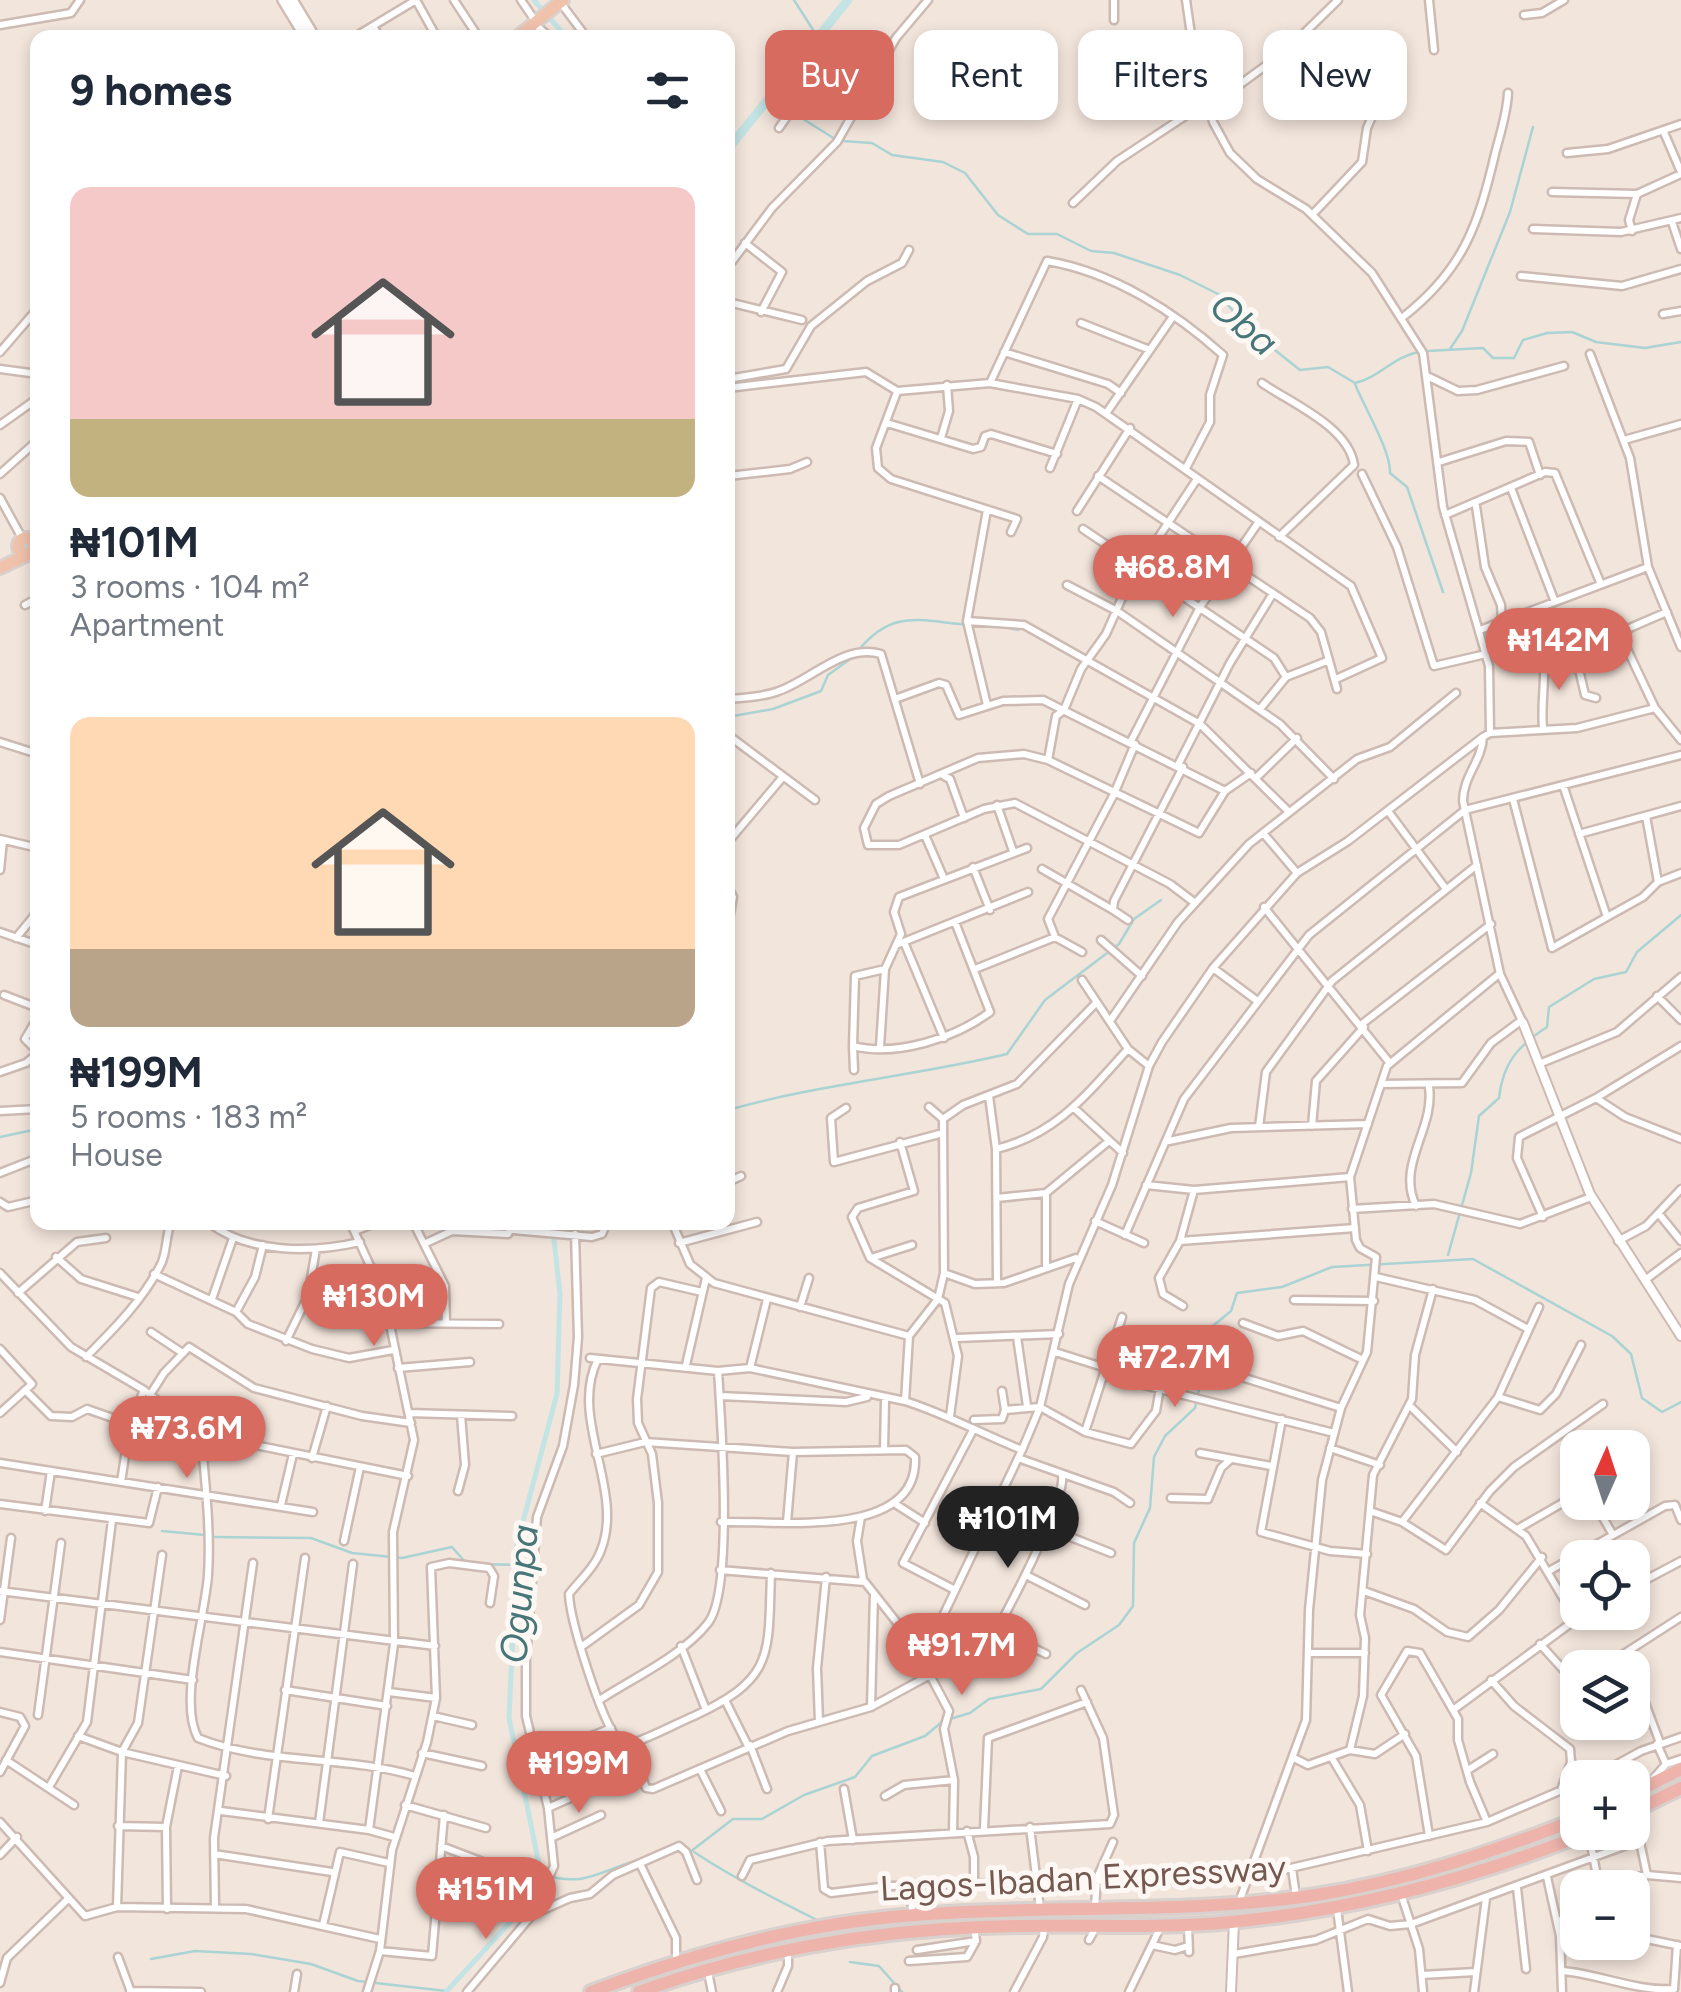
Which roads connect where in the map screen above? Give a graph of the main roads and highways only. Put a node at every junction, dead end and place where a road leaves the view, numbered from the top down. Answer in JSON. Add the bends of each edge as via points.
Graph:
{"nodes":[{"id":1,"x":283,"y":0,"type":"edge"},
{"id":2,"x":292,"y":0,"type":"edge"},
{"id":3,"x":562,"y":3,"type":"edge"},
{"id":4,"x":301,"y":30,"type":"edge"},
{"id":5,"x":310,"y":30,"type":"edge"},
{"id":6,"x":528,"y":30,"type":"edge"},
{"id":7,"x":29,"y":542,"type":"edge"},
{"id":8,"x":0,"y":560,"type":"edge"},
{"id":9,"x":0,"y":568,"type":"edge"},
{"id":10,"x":1681,"y":1769,"type":"edge"},
{"id":11,"x":1650,"y":1786,"type":"edge"},
{"id":12,"x":1681,"y":1788,"type":"edge"},
{"id":13,"x":1650,"y":1803,"type":"edge"},
{"id":14,"x":1560,"y":1826,"type":"edge"},
{"id":15,"x":1560,"y":1844,"type":"edge"},
{"id":16,"x":591,"y":1992,"type":"edge"},
{"id":17,"x":639,"y":1992,"type":"edge"}],
"edges":[{"from":1,"to":4,"type":"main road"},
{"from":2,"to":5,"type":"main road"},
{"from":3,"to":6,"type":"highway"},
{"from":7,"to":8,"type":"highway"},
{"from":7,"to":9,"type":"highway"},
{"from":10,"to":11,"type":"highway"},
{"from":12,"to":13,"type":"highway"},
{"from":14,"to":16,"type":"highway","name":"Lagos-Ibadan Expressway","via":[[1405,1877],[1296,1897],[912,1915],[823,1927],[676,1962]]},
{"from":15,"to":17,"type":"highway","name":"Lagos-Ibadan Expressway","via":[[1475,1874],[1337,1908],[1188,1925],[1044,1925],[863,1938]]}]}
